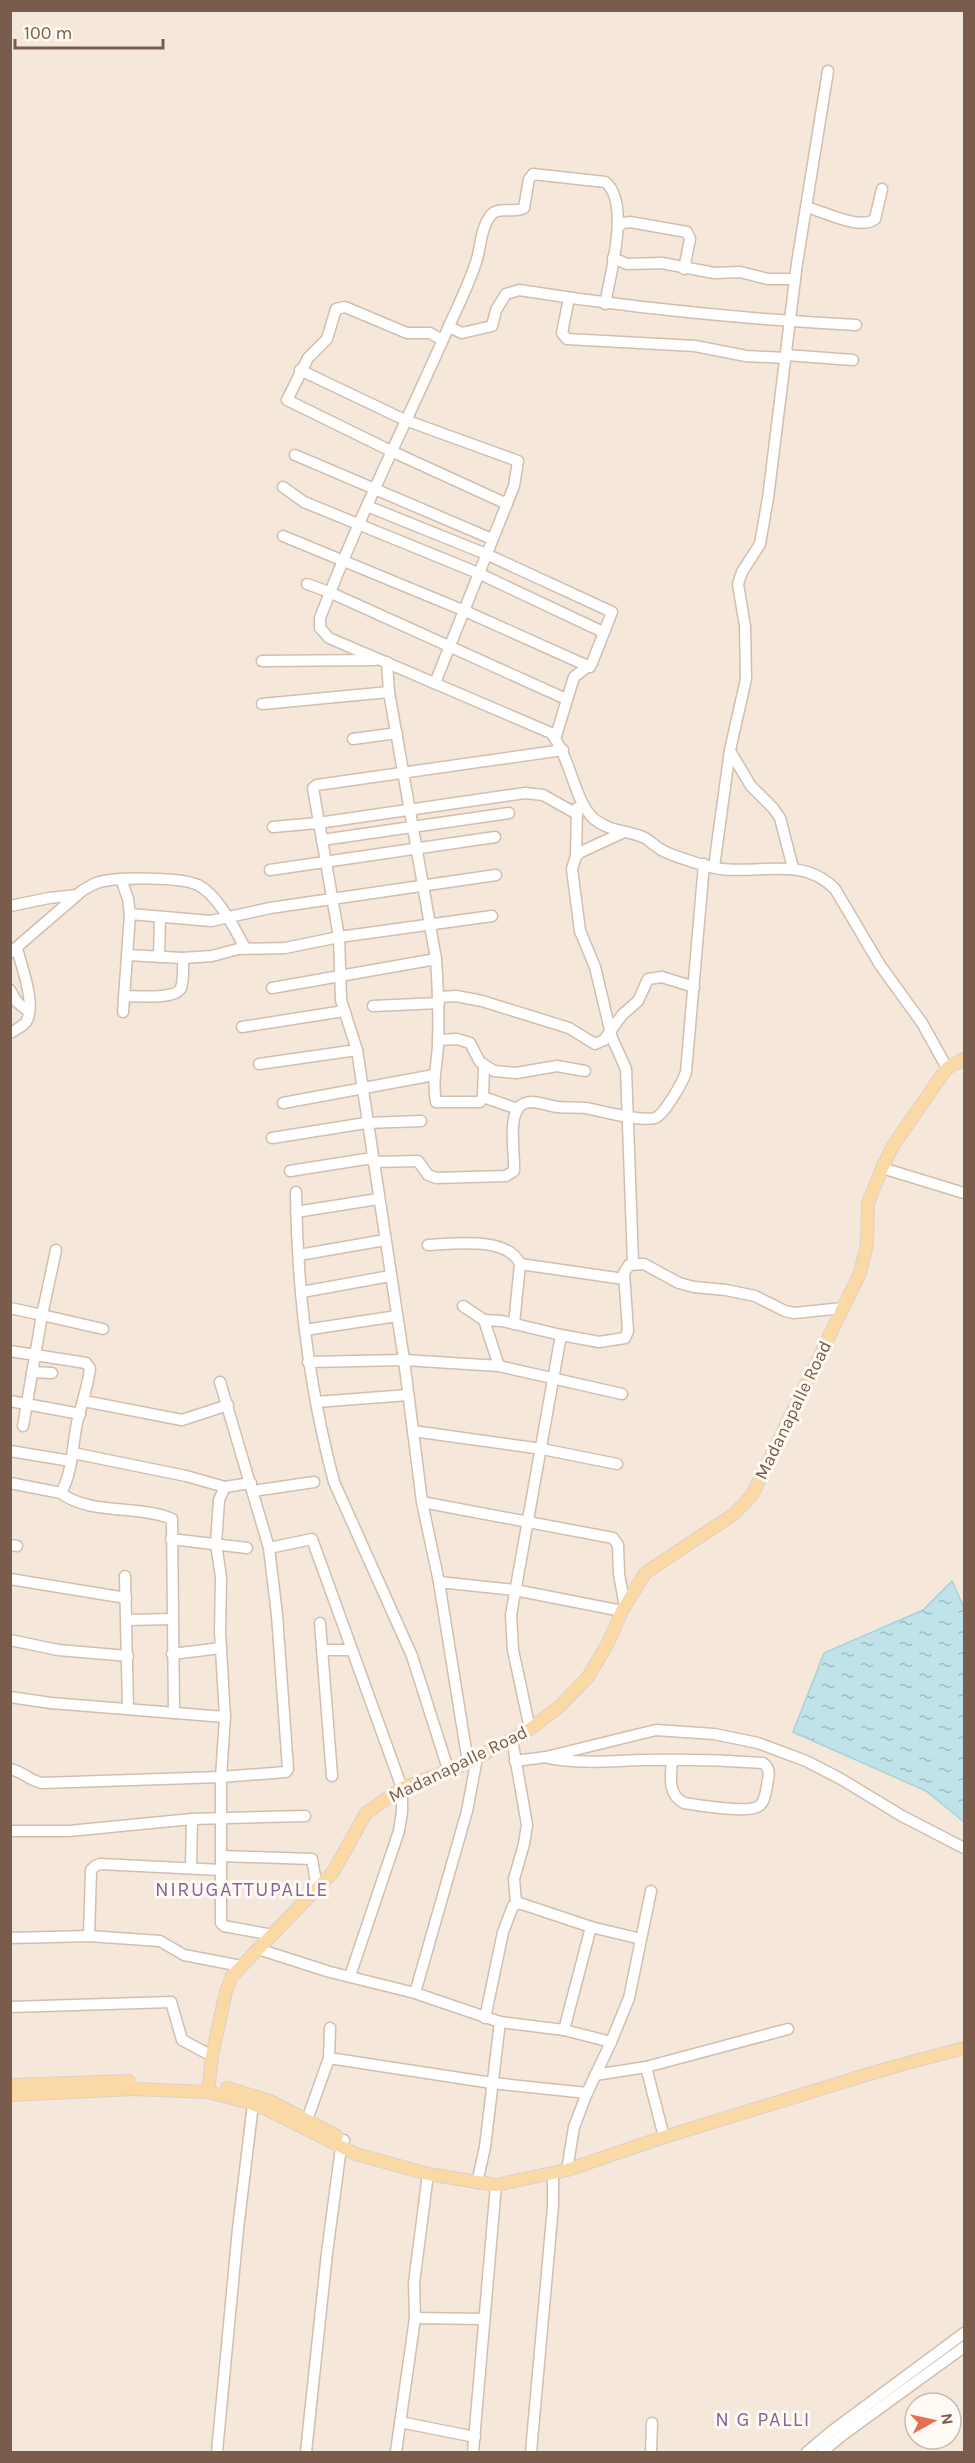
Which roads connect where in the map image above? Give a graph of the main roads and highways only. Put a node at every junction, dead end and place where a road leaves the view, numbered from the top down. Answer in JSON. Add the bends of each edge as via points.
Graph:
{"nodes":[{"id":1,"x":964,"y":1059,"type":"edge"},
{"id":2,"x":964,"y":2048,"type":"edge"},
{"id":3,"x":10,"y":2085,"type":"edge"},
{"id":4,"x":209,"y":2088,"type":"junction"},
{"id":5,"x":10,"y":2095,"type":"edge"},
{"id":6,"x":342,"y":2144,"type":"junction"}],
"edges":[{"from":1,"to":4,"type":"main road","name":"Madanapalle Road","via":[[947,1068],[894,1144],[882,1168],[868,1203],[864,1260],[752,1495],[734,1515],[645,1573],[588,1677],[559,1707],[530,1729],[473,1761],[402,1788],[366,1813],[338,1865],[232,1976],[212,2056]]},
{"from":2,"to":6,"type":"main road","via":[[664,2137],[567,2170],[496,2185],[428,2174],[376,2159],[358,2146]]},
{"from":3,"to":4,"type":"main road","via":[[131,2081]]},
{"from":4,"to":5,"type":"main road"},
{"from":4,"to":6,"type":"main road"},
{"from":4,"to":6,"type":"main road","via":[[253,2095],[307,2120]]}]}
